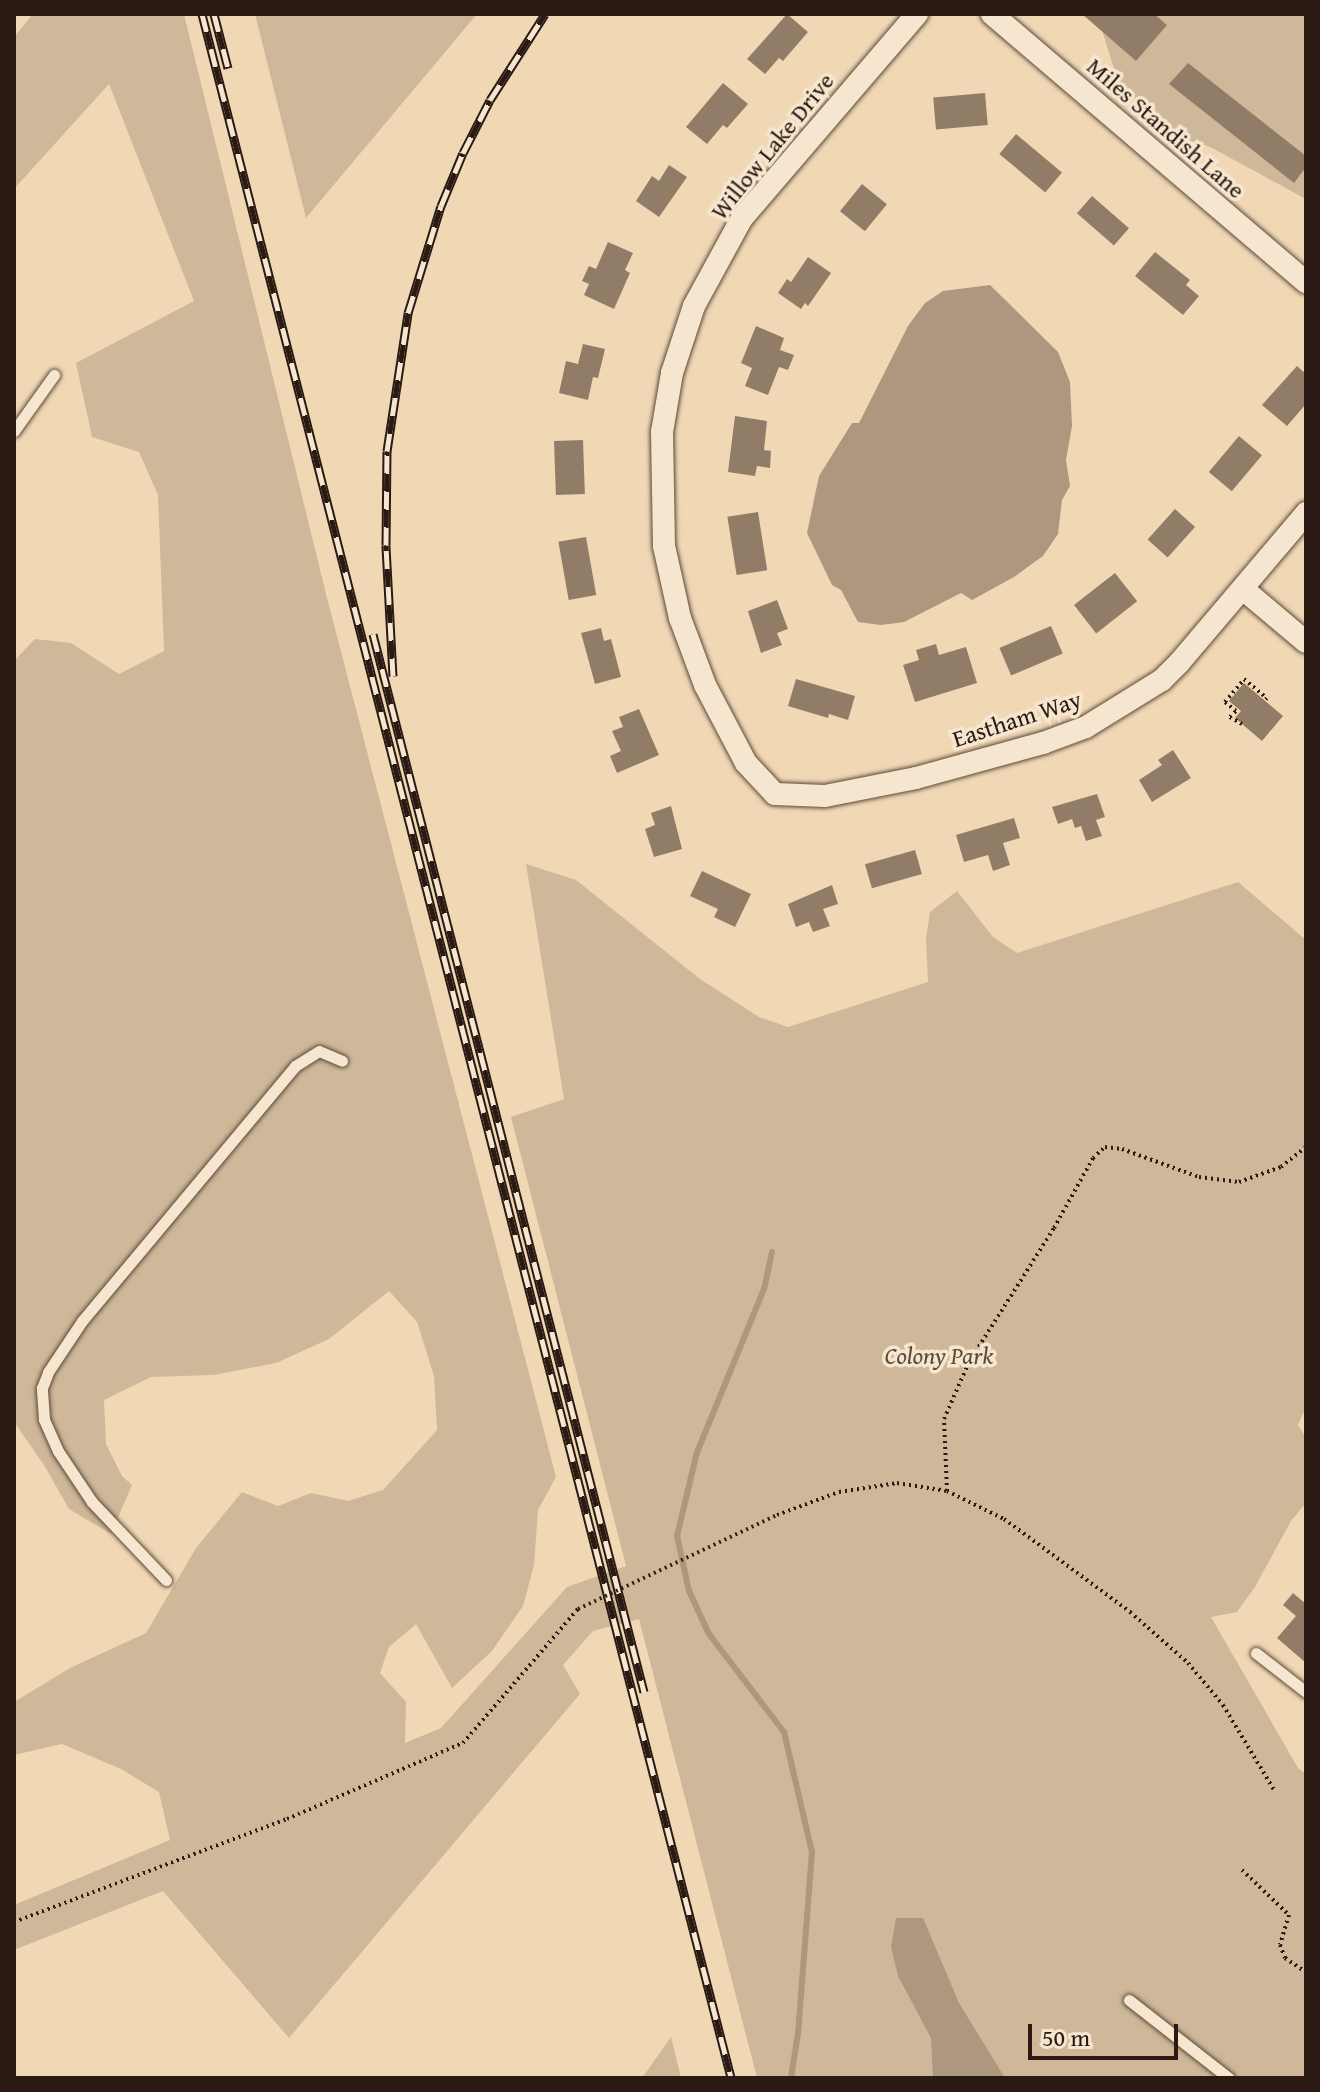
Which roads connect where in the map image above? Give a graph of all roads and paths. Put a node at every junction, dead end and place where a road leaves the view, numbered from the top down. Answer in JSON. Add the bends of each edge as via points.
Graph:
{"nodes":[{"id":1,"x":917,"y":14,"type":"edge"},
{"id":2,"x":992,"y":14,"type":"edge"},
{"id":3,"x":1306,"y":282,"type":"edge"},
{"id":4,"x":54,"y":375,"type":"dead end"},
{"id":5,"x":14,"y":431,"type":"edge"},
{"id":6,"x":1306,"y":513,"type":"edge"},
{"id":7,"x":1243,"y":589,"type":"junction"},
{"id":8,"x":1306,"y":642,"type":"edge"},
{"id":9,"x":1265,"y":700,"type":"dead end"},
{"id":10,"x":1242,"y":724,"type":"dead end"},
{"id":11,"x":760,"y":780,"type":"joint"},
{"id":12,"x":342,"y":1061,"type":"dead end"},
{"id":13,"x":1306,"y":1147,"type":"edge"},
{"id":14,"x":947,"y":1491,"type":"junction"},
{"id":15,"x":166,"y":1580,"type":"dead end"},
{"id":16,"x":1256,"y":1653,"type":"dead end"},
{"id":17,"x":1306,"y":1692,"type":"edge"},
{"id":18,"x":1274,"y":1790,"type":"dead end"},
{"id":19,"x":1242,"y":1870,"type":"dead end"},
{"id":20,"x":14,"y":1922,"type":"edge"},
{"id":21,"x":1306,"y":1972,"type":"edge"},
{"id":22,"x":1129,"y":2000,"type":"dead end"},
{"id":23,"x":1229,"y":2078,"type":"edge"}],
"edges":[{"from":1,"to":11,"type":"street","name":"Willow Lake Drive","via":[[742,218],[694,306],[672,373],[660,476],[668,567],[705,685]]},
{"from":2,"to":3,"type":"street","name":"Miles Standish Lane"},
{"from":4,"to":5,"type":"lane"},
{"from":6,"to":7,"type":"street","name":"Eastham Way"},
{"from":7,"to":8,"type":"street"},
{"from":7,"to":11,"type":"street","name":"Eastham Way","via":[[1162,680],[1086,727],[856,792],[775,794]]},
{"from":9,"to":10,"type":"path","via":[[1244,679],[1225,702],[1236,711],[1230,717]]},
{"from":12,"to":15,"type":"lane","via":[[319,1051],[295,1066],[82,1321],[42,1388],[44,1419],[58,1451],[92,1502]]},
{"from":13,"to":14,"type":"path","via":[[1281,1167],[1239,1182],[1199,1177],[1122,1149],[1105,1147],[1093,1158],[969,1362],[944,1419]]},
{"from":14,"to":18,"type":"path","via":[[1004,1519],[1130,1612],[1188,1663],[1223,1705]]},
{"from":14,"to":20,"type":"path","bridge":true,"via":[[897,1483],[853,1489],[777,1515],[578,1609],[463,1743],[287,1819]]},
{"from":16,"to":17,"type":"lane"},
{"from":19,"to":21,"type":"path","via":[[1289,1915],[1280,1945],[1285,1958]]},
{"from":22,"to":23,"type":"lane"}]}
